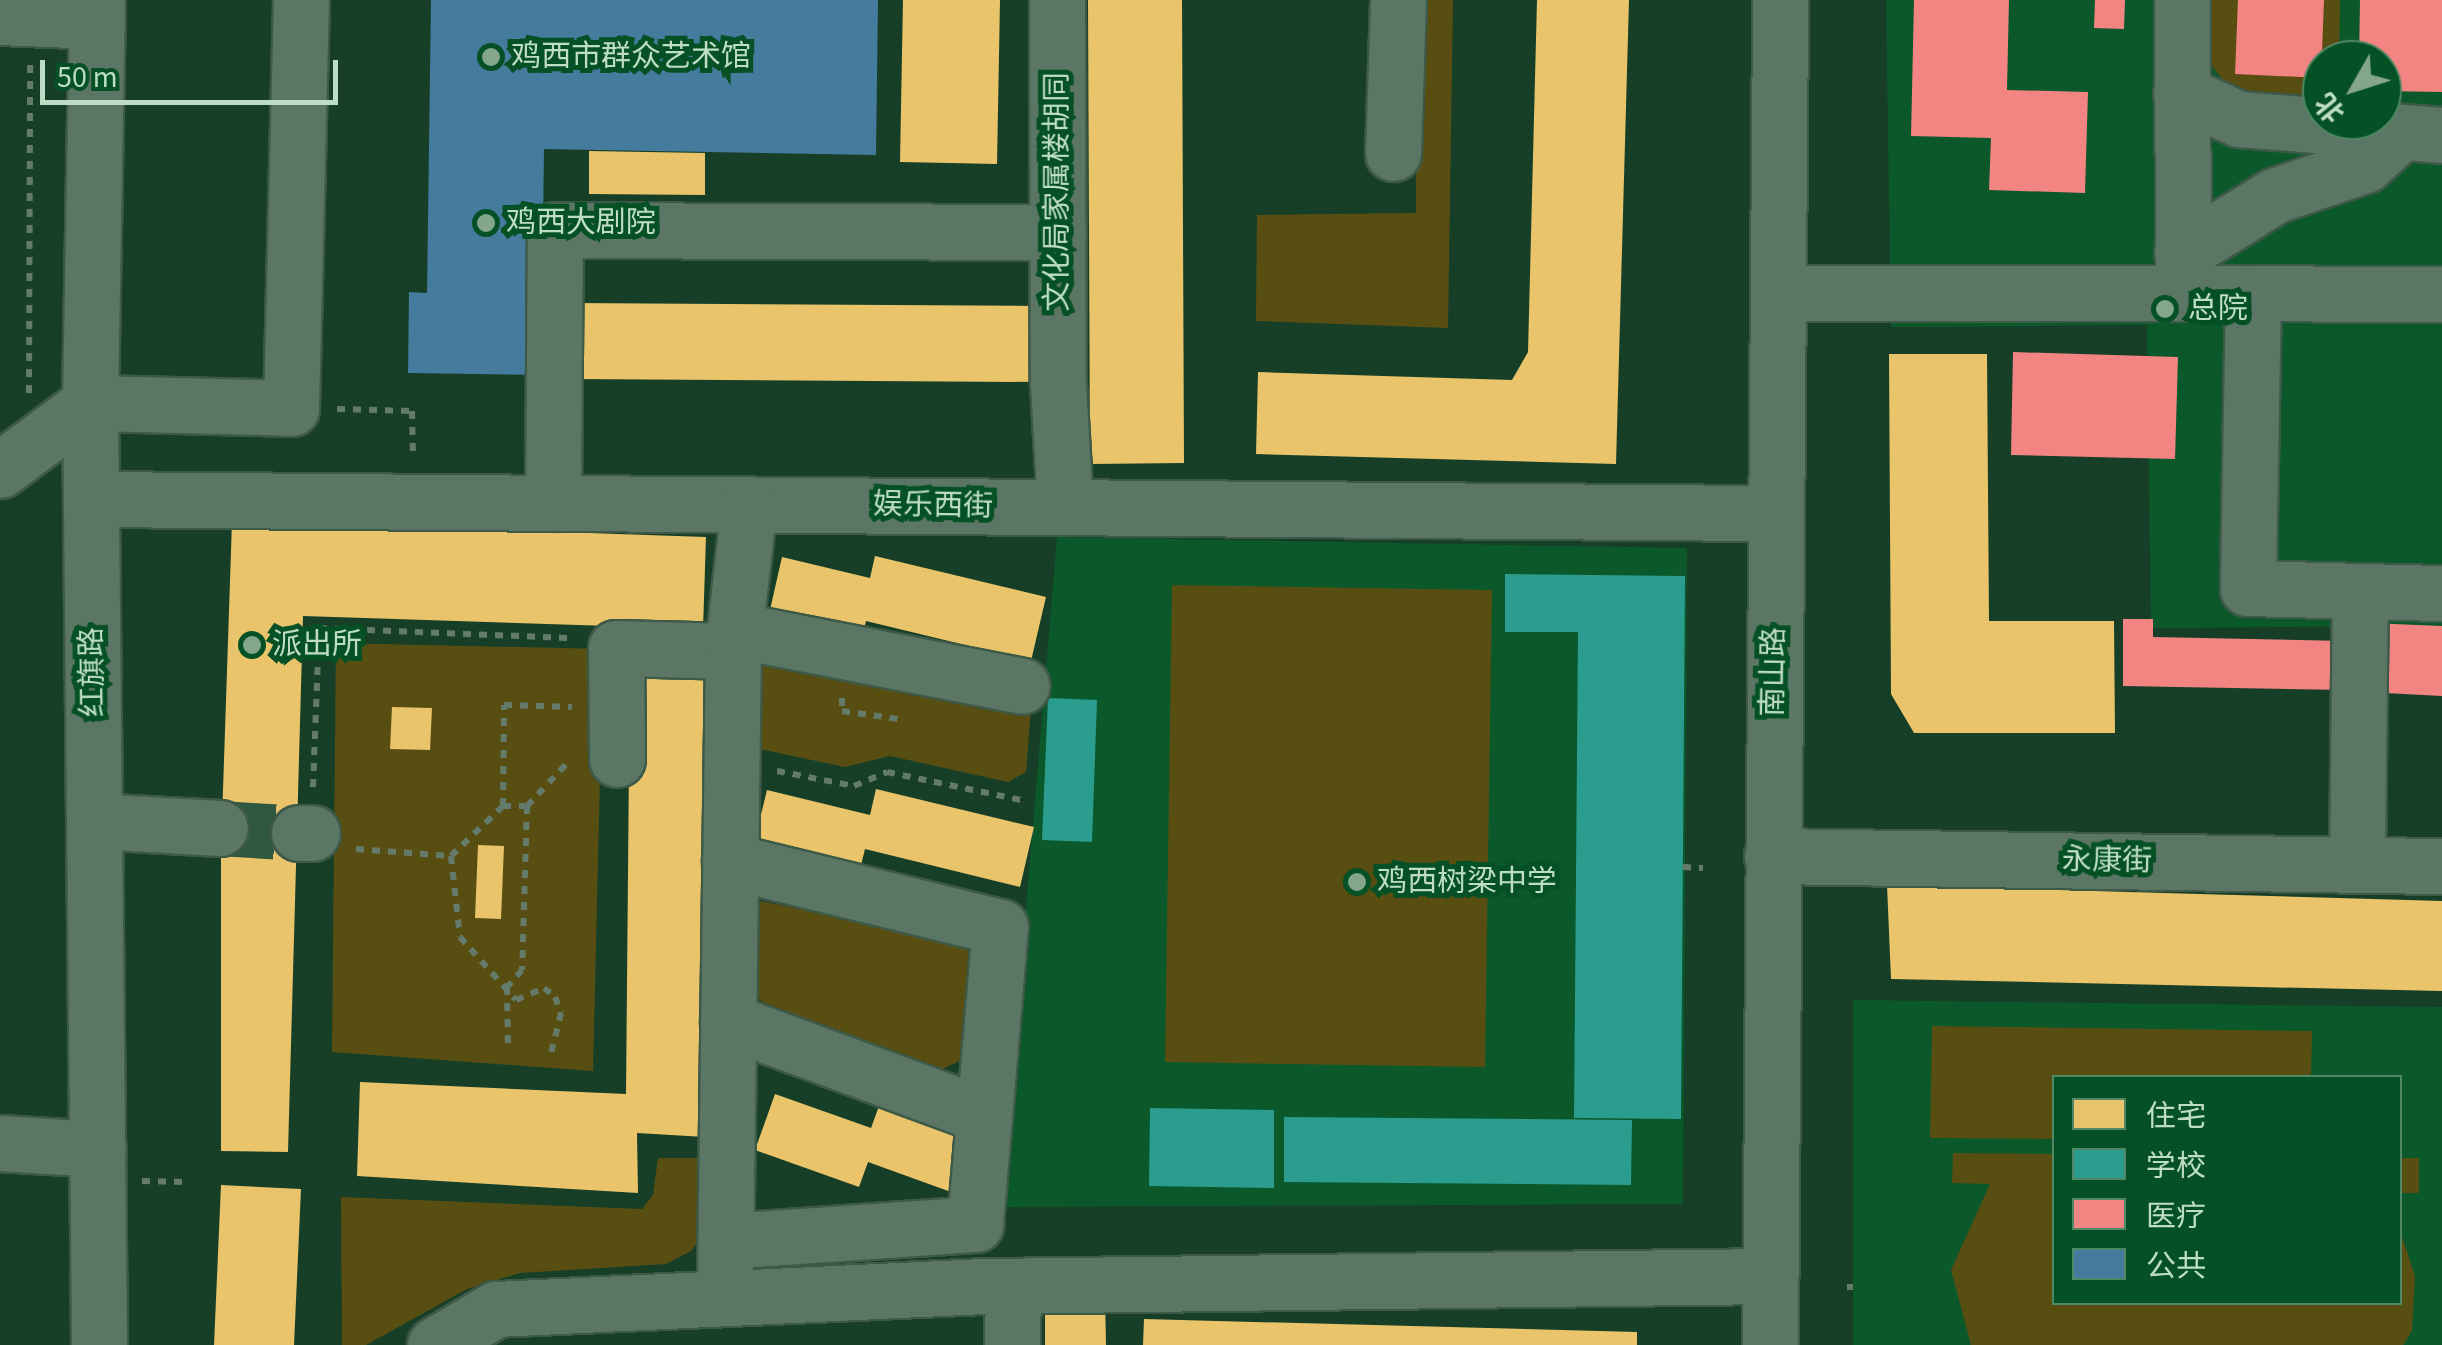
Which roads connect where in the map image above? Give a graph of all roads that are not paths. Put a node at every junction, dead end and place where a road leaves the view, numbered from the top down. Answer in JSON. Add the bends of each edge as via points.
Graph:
{"nodes":[{"id":1,"x":301,"y":0,"type":"edge"},
{"id":2,"x":1057,"y":0,"type":"edge"},
{"id":3,"x":1398,"y":0,"type":"edge"},
{"id":4,"x":1780,"y":0,"type":"edge"},
{"id":5,"x":2182,"y":0,"type":"edge"},
{"id":6,"x":97,"y":11,"type":"edge"},
{"id":7,"x":15,"y":18,"type":"edge"},
{"id":8,"x":2181,"y":93,"type":"junction"},
{"id":9,"x":2422,"y":134,"type":"edge"},
{"id":10,"x":1393,"y":153,"type":"dead end"},
{"id":11,"x":1058,"y":232,"type":"junction"},
{"id":12,"x":2182,"y":273,"type":"junction"},
{"id":13,"x":1778,"y":292,"type":"junction"},
{"id":14,"x":2253,"y":293,"type":"junction"},
{"id":15,"x":2442,"y":294,"type":"edge"},
{"id":16,"x":90,"y":403,"type":"junction"},
{"id":17,"x":14,"y":460,"type":"edge"},
{"id":18,"x":91,"y":498,"type":"junction"},
{"id":19,"x":552,"y":503,"type":"junction"},
{"id":20,"x":749,"y":504,"type":"junction"},
{"id":21,"x":1066,"y":507,"type":"junction"},
{"id":22,"x":1776,"y":514,"type":"junction"},
{"id":23,"x":2360,"y":591,"type":"junction"},
{"id":24,"x":2442,"y":593,"type":"edge"},
{"id":25,"x":734,"y":641,"type":"junction"},
{"id":26,"x":1022,"y":686,"type":"dead end"},
{"id":27,"x":617,"y":734,"type":"road end"},
{"id":28,"x":94,"y":821,"type":"junction"},
{"id":29,"x":220,"y":828,"type":"tunnel mouth"},
{"id":30,"x":1772,"y":856,"type":"junction"},
{"id":31,"x":730,"y":861,"type":"junction"},
{"id":32,"x":2357,"y":865,"type":"junction"},
{"id":33,"x":2442,"y":866,"type":"edge"},
{"id":34,"x":728,"y":1020,"type":"junction"},
{"id":35,"x":984,"y":1116,"type":"junction"},
{"id":36,"x":0,"y":1144,"type":"edge"},
{"id":37,"x":98,"y":1149,"type":"junction"},
{"id":38,"x":726,"y":1242,"type":"junction"},
{"id":39,"x":1770,"y":1276,"type":"junction"},
{"id":40,"x":1012,"y":1287,"type":"junction"},
{"id":41,"x":725,"y":1298,"type":"junction"},
{"id":42,"x":99,"y":1345,"type":"edge"},
{"id":43,"x":435,"y":1345,"type":"edge"},
{"id":44,"x":1012,"y":1345,"type":"edge"},
{"id":45,"x":1770,"y":1345,"type":"edge"}],
"edges":[{"from":1,"to":16,"type":"street","via":[[291,408]]},
{"from":2,"to":11,"type":"street","name":"文化局家属楼胡同"},
{"from":3,"to":10,"type":"street"},
{"from":4,"to":13,"type":"street","name":"南山路"},
{"from":5,"to":8,"type":"street"},
{"from":6,"to":7,"type":"street"},
{"from":6,"to":16,"type":"street","name":"红旗路"},
{"from":8,"to":9,"type":"street","via":[[2239,119]]},
{"from":8,"to":12,"type":"street"},
{"from":9,"to":12,"type":"street","via":[[2365,165],[2276,195]]},
{"from":11,"to":19,"type":"street","via":[[555,230]]},
{"from":11,"to":21,"type":"street","name":"文化局家属楼胡同"},
{"from":12,"to":13,"type":"street"},
{"from":12,"to":14,"type":"street"},
{"from":13,"to":22,"type":"street","name":"南山路"},
{"from":14,"to":15,"type":"street"},
{"from":14,"to":23,"type":"street","via":[[2248,588]]},
{"from":16,"to":17,"type":"street"},
{"from":16,"to":18,"type":"street","name":"红旗路"},
{"from":18,"to":19,"type":"street","name":"娱乐西街"},
{"from":18,"to":28,"type":"street","name":"红旗路"},
{"from":19,"to":20,"type":"street","name":"娱乐西街"},
{"from":20,"to":21,"type":"street","name":"娱乐西街"},
{"from":20,"to":25,"type":"street"},
{"from":21,"to":22,"type":"street","name":"娱乐西街"},
{"from":22,"to":30,"type":"street","name":"南山路"},
{"from":23,"to":24,"type":"street"},
{"from":23,"to":32,"type":"street"},
{"from":25,"to":26,"type":"street"},
{"from":25,"to":27,"type":"street","via":[[616,648]]},
{"from":25,"to":31,"type":"street"},
{"from":28,"to":29,"type":"street"},
{"from":28,"to":37,"type":"street","name":"红旗路"},
{"from":30,"to":32,"type":"street","name":"永康街"},
{"from":30,"to":39,"type":"street","name":"南山路"},
{"from":31,"to":34,"type":"street"},
{"from":31,"to":35,"type":"street","via":[[1000,928]]},
{"from":32,"to":33,"type":"street","name":"永康街"},
{"from":34,"to":35,"type":"street"},
{"from":34,"to":38,"type":"street"},
{"from":35,"to":38,"type":"street","via":[[975,1224]]},
{"from":36,"to":37,"type":"street"},
{"from":37,"to":42,"type":"street","name":"红旗路"},
{"from":38,"to":41,"type":"street"},
{"from":39,"to":40,"type":"street"},
{"from":39,"to":45,"type":"street","name":"南山路"},
{"from":40,"to":41,"type":"street"},
{"from":40,"to":44,"type":"street"},
{"from":41,"to":43,"type":"street","via":[[496,1309]]}]}
